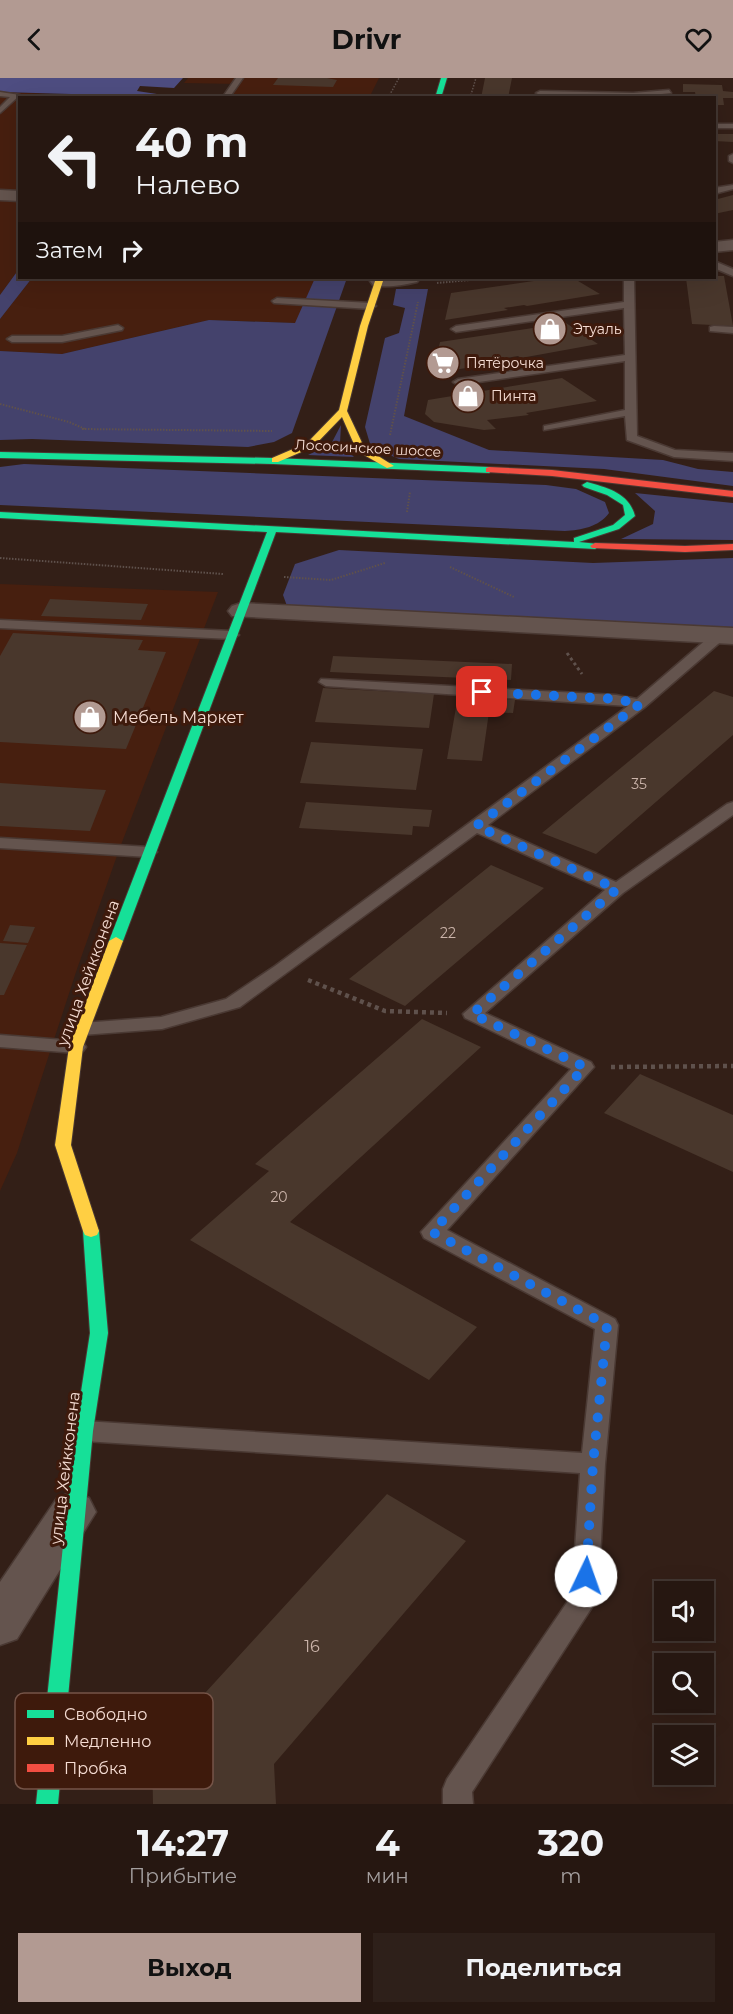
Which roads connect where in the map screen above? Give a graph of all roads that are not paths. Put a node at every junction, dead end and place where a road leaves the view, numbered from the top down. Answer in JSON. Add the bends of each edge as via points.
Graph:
{"nodes":[{"id":1,"x":240,"y":78,"type":"edge"},
{"id":2,"x":444,"y":78,"type":"edge"},
{"id":3,"x":540,"y":92,"type":"edge"},
{"id":4,"x":669,"y":92,"type":"dead end"},
{"id":5,"x":0,"y":94,"type":"edge"},
{"id":6,"x":226,"y":96,"type":"edge"},
{"id":7,"x":439,"y":96,"type":"edge"},
{"id":8,"x":0,"y":111,"type":"edge"},
{"id":9,"x":716,"y":126,"type":"edge"},
{"id":10,"x":733,"y":126,"type":"edge"},
{"id":11,"x":733,"y":156,"type":"edge"},
{"id":12,"x":733,"y":161,"type":"edge"},
{"id":13,"x":733,"y":187,"type":"edge"},
{"id":14,"x":716,"y":191,"type":"edge"},
{"id":15,"x":0,"y":195,"type":"edge"},
{"id":16,"x":18,"y":196,"type":"edge"},
{"id":17,"x":733,"y":245,"type":"edge"},
{"id":18,"x":716,"y":247,"type":"edge"},
{"id":19,"x":716,"y":265,"type":"edge"},
{"id":20,"x":733,"y":273,"type":"edge"},
{"id":21,"x":380,"y":279,"type":"edge"},
{"id":22,"x":628,"y":279,"type":"edge"},
{"id":23,"x":277,"y":301,"type":"dead end"},
{"id":24,"x":629,"y":304,"type":"junction"},
{"id":25,"x":371,"y":306,"type":"junction"},
{"id":26,"x":118,"y":328,"type":"dead end"},
{"id":27,"x":456,"y":329,"type":"dead end"},
{"id":28,"x":714,"y":329,"type":"dead end"},
{"id":29,"x":733,"y":330,"type":"edge"},
{"id":30,"x":12,"y":339,"type":"dead end"},
{"id":31,"x":630,"y":357,"type":"junction"},
{"id":32,"x":458,"y":382,"type":"dead end"},
{"id":33,"x":343,"y":411,"type":"junction"},
{"id":34,"x":631,"y":412,"type":"junction"},
{"id":35,"x":548,"y":428,"type":"dead end"},
{"id":36,"x":3,"y":455,"type":"edge"},
{"id":37,"x":733,"y":457,"type":"edge"},
{"id":38,"x":273,"y":461,"type":"junction"},
{"id":39,"x":390,"y":466,"type":"junction"},
{"id":40,"x":552,"y":473,"type":"junction"},
{"id":41,"x":733,"y":494,"type":"edge"},
{"id":42,"x":0,"y":515,"type":"edge"},
{"id":43,"x":272,"y":530,"type":"junction"},
{"id":44,"x":558,"y":545,"type":"junction"},
{"id":45,"x":733,"y":548,"type":"edge"},
{"id":46,"x":241,"y":611,"type":"junction"},
{"id":47,"x":0,"y":624,"type":"edge"},
{"id":48,"x":232,"y":635,"type":"junction"},
{"id":49,"x":727,"y":636,"type":"edge"},
{"id":50,"x":326,"y":682,"type":"dead end"},
{"id":51,"x":640,"y":704,"type":"junction"},
{"id":52,"x":733,"y":807,"type":"edge"},
{"id":53,"x":476,"y":826,"type":"junction"},
{"id":54,"x":0,"y":843,"type":"edge"},
{"id":55,"x":149,"y":852,"type":"junction"},
{"id":56,"x":617,"y":889,"type":"junction"},
{"id":57,"x":79,"y":1038,"type":"junction"},
{"id":58,"x":0,"y":1041,"type":"edge"},
{"id":59,"x":84,"y":1431,"type":"junction"},
{"id":60,"x":593,"y":1464,"type":"junction"},
{"id":61,"x":75,"y":1509,"type":"junction"},
{"id":62,"x":0,"y":1623,"type":"edge"},
{"id":63,"x":58,"y":1693,"type":"edge"},
{"id":64,"x":48,"y":1789,"type":"edge"},
{"id":65,"x":47,"y":1804,"type":"edge"},
{"id":66,"x":458,"y":1804,"type":"edge"}],
"edges":[{"from":1,"to":6,"type":"lane"},
{"from":2,"to":7,"type":"street"},
{"from":3,"to":4,"type":"lane"},
{"from":5,"to":8,"type":"lane","via":[[16,95]]},
{"from":9,"to":10,"type":"lane"},
{"from":11,"to":12,"type":"lane"},
{"from":13,"to":14,"type":"lane"},
{"from":15,"to":16,"type":"street"},
{"from":17,"to":18,"type":"street"},
{"from":19,"to":20,"type":"lane"},
{"from":21,"to":25,"type":"street"},
{"from":22,"to":24,"type":"lane"},
{"from":23,"to":25,"type":"lane"},
{"from":24,"to":27,"type":"lane"},
{"from":24,"to":31,"type":"lane"},
{"from":25,"to":33,"type":"street"},
{"from":26,"to":30,"type":"lane","via":[[62,339]]},
{"from":28,"to":29,"type":"lane"},
{"from":31,"to":32,"type":"lane"},
{"from":31,"to":34,"type":"lane"},
{"from":33,"to":38,"type":"street","via":[[310,445]]},
{"from":33,"to":39,"type":"street","via":[[360,449]]},
{"from":34,"to":35,"type":"lane"},
{"from":34,"to":37,"type":"lane","via":[[631,438],[674,453]]},
{"from":36,"to":38,"type":"street","name":"Лососинское шоссе"},
{"from":38,"to":39,"type":"street","name":"Лососинское шоссе"},
{"from":39,"to":40,"type":"street","name":"Лососинское шоссе"},
{"from":40,"to":41,"type":"street","name":"Лососинское шоссе"},
{"from":40,"to":44,"type":"street","via":[[610,493],[627,504],[630,516],[616,527]]},
{"from":42,"to":43,"type":"street"},
{"from":43,"to":44,"type":"street"},
{"from":43,"to":46,"type":"street","name":"улица Хейкконена"},
{"from":44,"to":45,"type":"street"},
{"from":46,"to":48,"type":"street","name":"улица Хейкконена"},
{"from":46,"to":49,"type":"street"},
{"from":47,"to":48,"type":"lane"},
{"from":48,"to":55,"type":"street","name":"улица Хейкконена"},
{"from":49,"to":51,"type":"lane"},
{"from":50,"to":51,"type":"lane","via":[[616,699]]},
{"from":51,"to":53,"type":"lane"},
{"from":52,"to":56,"type":"lane"},
{"from":53,"to":56,"type":"lane"},
{"from":53,"to":57,"type":"lane","via":[[232,1003],[162,1023]]},
{"from":54,"to":55,"type":"lane"},
{"from":55,"to":57,"type":"street","name":"улица Хейкконена"},
{"from":56,"to":60,"type":"lane","via":[[472,1014],[585,1067],[432,1232],[607,1325]]},
{"from":57,"to":58,"type":"lane"},
{"from":57,"to":59,"type":"street","name":"улица Хейкконена","via":[[63,1145],[93,1236],[99,1333]]},
{"from":59,"to":60,"type":"lane"},
{"from":59,"to":61,"type":"street","name":"улица Хейкконена"},
{"from":60,"to":66,"type":"lane","via":[[585,1598],[457,1789]]},
{"from":61,"to":62,"type":"street"},
{"from":61,"to":63,"type":"street","name":"улица Хейкконена"},
{"from":64,"to":65,"type":"street","name":"улица Хейкконена"}]}
